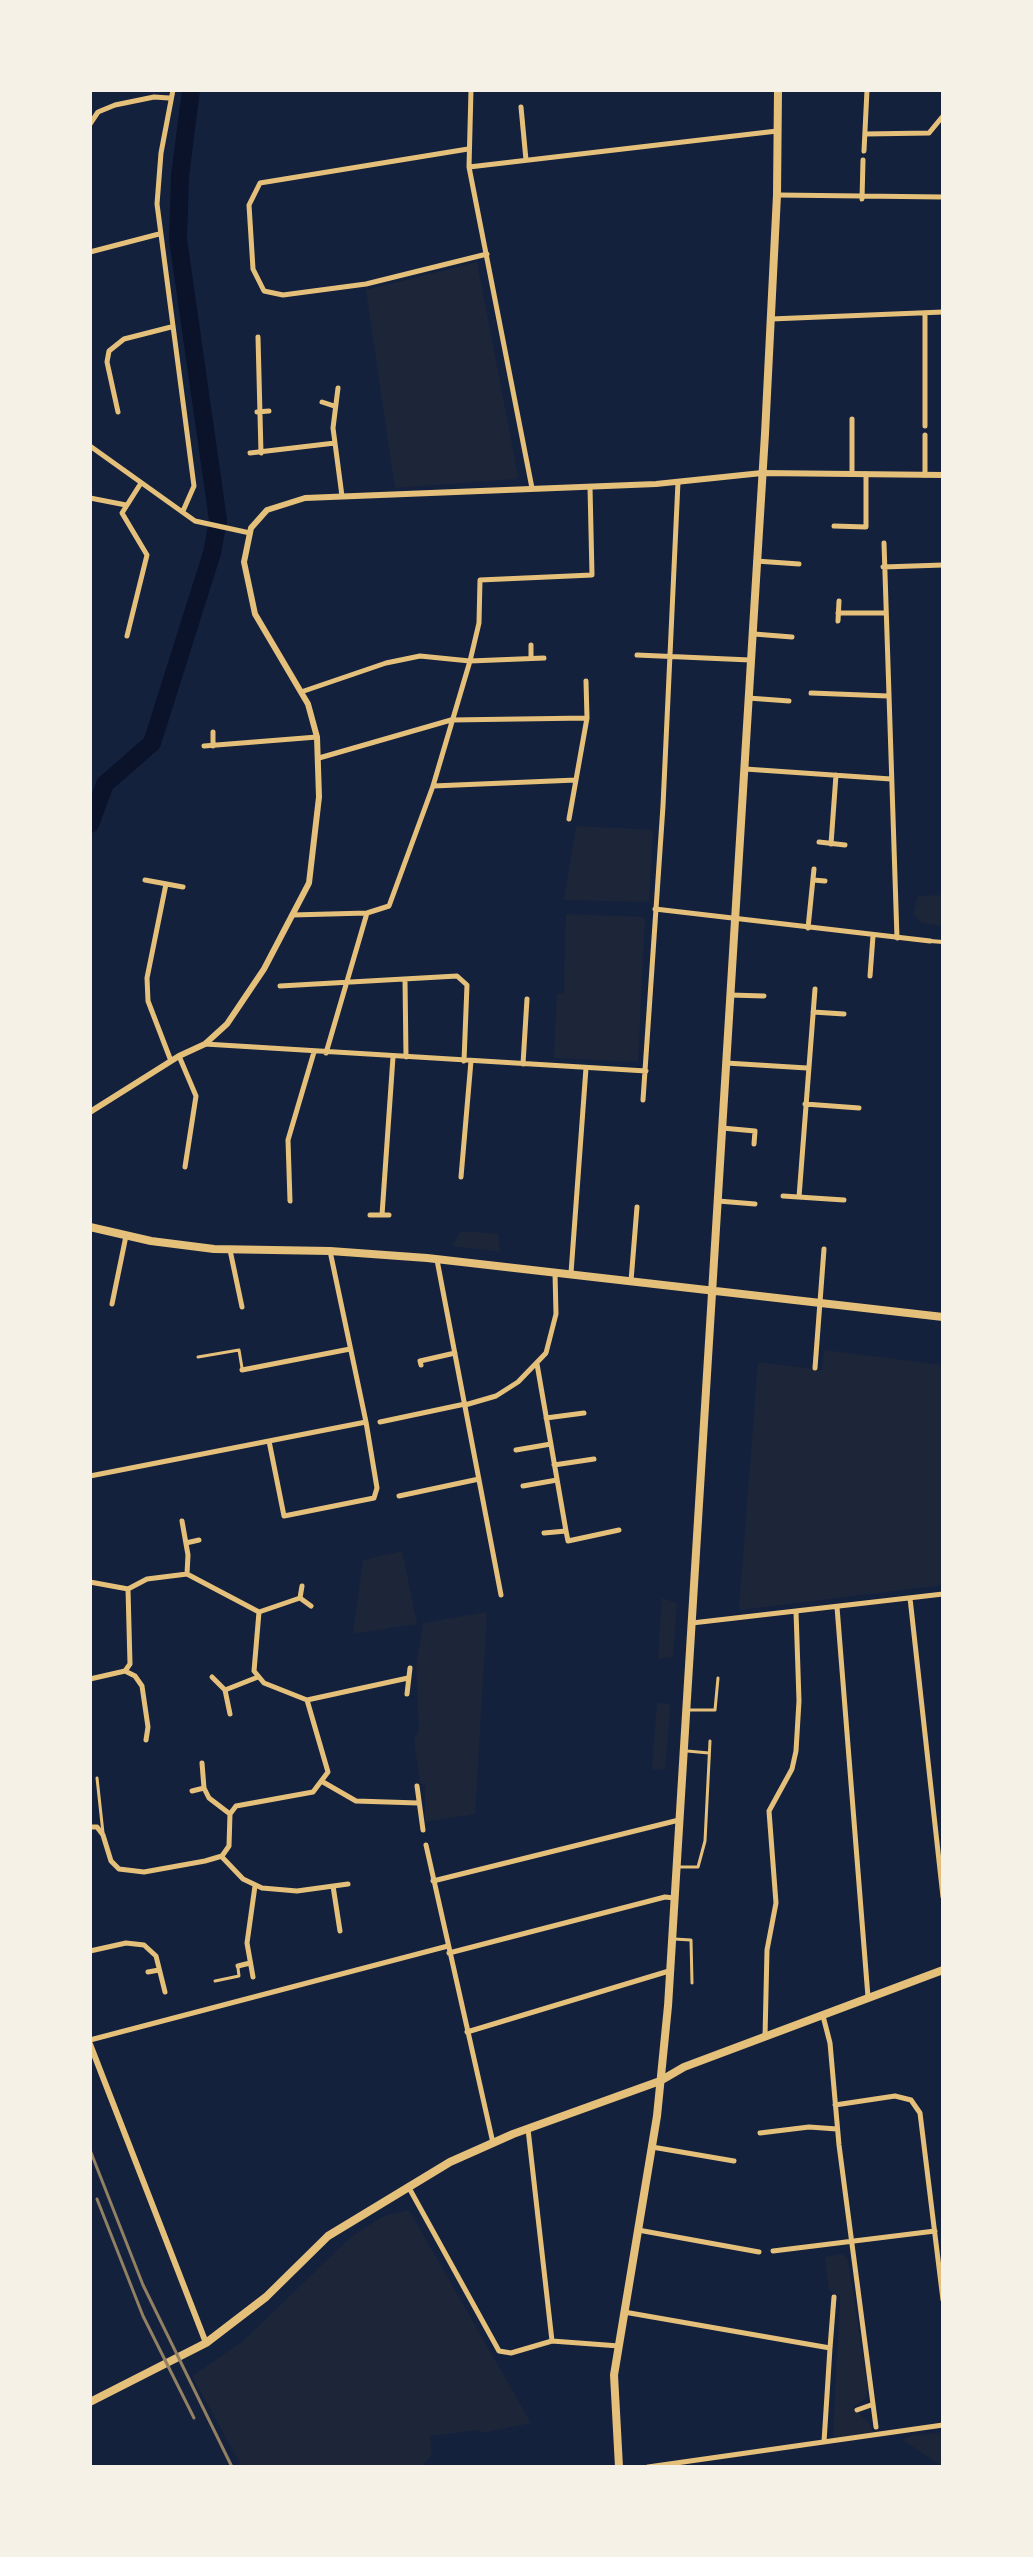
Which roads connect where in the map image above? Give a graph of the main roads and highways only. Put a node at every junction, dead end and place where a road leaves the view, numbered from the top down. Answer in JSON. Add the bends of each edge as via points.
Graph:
{"nodes":[{"id":1,"x":778,"y":90,"type":"edge"},
{"id":2,"x":90,"y":1227,"type":"edge"},
{"id":3,"x":712,"y":1291,"type":"junction"},
{"id":4,"x":943,"y":1317,"type":"edge"},
{"id":5,"x":943,"y":1970,"type":"edge"},
{"id":6,"x":660,"y":2081,"type":"junction"},
{"id":7,"x":90,"y":2402,"type":"edge"},
{"id":8,"x":619,"y":2467,"type":"edge"}],
"edges":[{"from":1,"to":3,"type":"main road","via":[[771,319]]},
{"from":2,"to":3,"type":"main road","via":[[230,1250],[437,1260]]},
{"from":3,"to":4,"type":"main road"},
{"from":3,"to":6,"type":"main road"},
{"from":5,"to":6,"type":"main road","via":[[684,2067]]},
{"from":6,"to":7,"type":"main road","via":[[493,2143],[408,2186],[328,2236],[266,2297],[206,2343]]},
{"from":6,"to":8,"type":"main road","via":[[614,2375]]}]}
